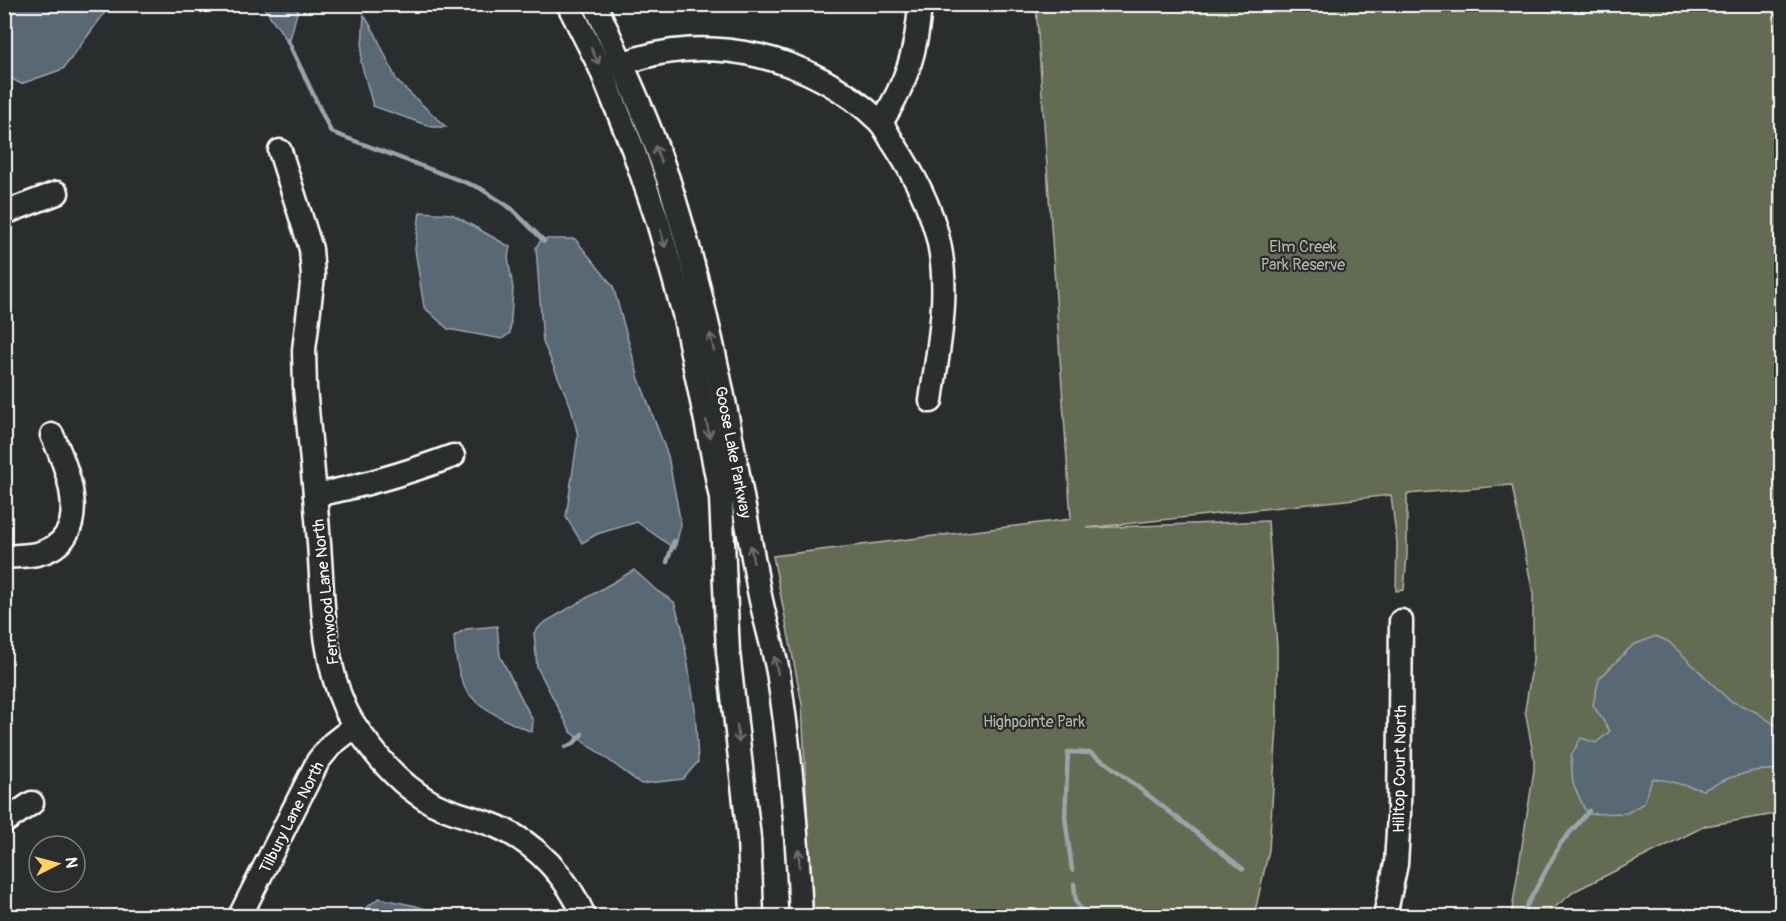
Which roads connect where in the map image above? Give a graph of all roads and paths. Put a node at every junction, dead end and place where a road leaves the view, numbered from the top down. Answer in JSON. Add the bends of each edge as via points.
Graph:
{"nodes":[{"id":1,"x":568,"y":4,"type":"edge"},
{"id":2,"x":595,"y":4,"type":"edge"},
{"id":3,"x":920,"y":4,"type":"edge"},
{"id":4,"x":622,"y":64,"type":"junction"},
{"id":5,"x":880,"y":123,"type":"junction"},
{"id":6,"x":280,"y":152,"type":"dead end"},
{"id":7,"x":57,"y":193,"type":"dead end"},
{"id":8,"x":4,"y":213,"type":"edge"},
{"id":9,"x":931,"y":401,"type":"dead end"},
{"id":10,"x":52,"y":435,"type":"dead end"},
{"id":11,"x":453,"y":456,"type":"dead end"},
{"id":12,"x":315,"y":495,"type":"junction"},
{"id":13,"x":4,"y":557,"type":"edge"},
{"id":14,"x":1401,"y":621,"type":"dead end"},
{"id":15,"x":355,"y":726,"type":"junction"},
{"id":16,"x":32,"y":803,"type":"dead end"},
{"id":17,"x":4,"y":822,"type":"edge"},
{"id":18,"x":240,"y":916,"type":"edge"},
{"id":19,"x":585,"y":916,"type":"edge"},
{"id":20,"x":752,"y":916,"type":"edge"},
{"id":21,"x":801,"y":916,"type":"edge"},
{"id":22,"x":1385,"y":916,"type":"edge"}],
"edges":[{"from":1,"to":20,"type":"street","name":"Goose Lake Parkway","one_way":true,"via":[[600,67],[658,222],[684,314],[704,411],[721,498],[728,652],[749,838]]},
{"from":2,"to":4,"type":"street","name":"Goose Lake Parkway"},
{"from":3,"to":5,"type":"street","via":[[910,62],[898,96]]},
{"from":4,"to":5,"type":"street","via":[[686,50],[725,50],[764,57],[802,69],[838,89]]},
{"from":21,"to":4,"type":"street","name":"Goose Lake Parkway","one_way":true,"via":[[798,833],[777,670],[719,373],[667,177]]},
{"from":5,"to":9,"type":"street","via":[[913,173],[930,208],[939,244],[942,323]]},
{"from":6,"to":12,"type":"street","name":"Fernwood Lane North","via":[[311,249],[313,276],[304,369]]},
{"from":7,"to":8,"type":"street"},
{"from":10,"to":13,"type":"street","via":[[65,464],[72,496],[73,518],[68,533],[57,545],[38,554]]},
{"from":11,"to":12,"type":"street","via":[[358,487]]},
{"from":12,"to":15,"type":"street","name":"Fernwood Lane North","via":[[329,653],[345,708]]},
{"from":14,"to":22,"type":"street","name":"Hilltop Court North","via":[[1399,814],[1396,864]]},
{"from":15,"to":18,"type":"street","name":"Tilbury Lane North","via":[[318,761]]},
{"from":15,"to":19,"type":"street","name":"Fernwood Lane North","via":[[384,765],[425,798],[509,832],[541,855],[562,877]]},
{"from":16,"to":17,"type":"street"}]}
